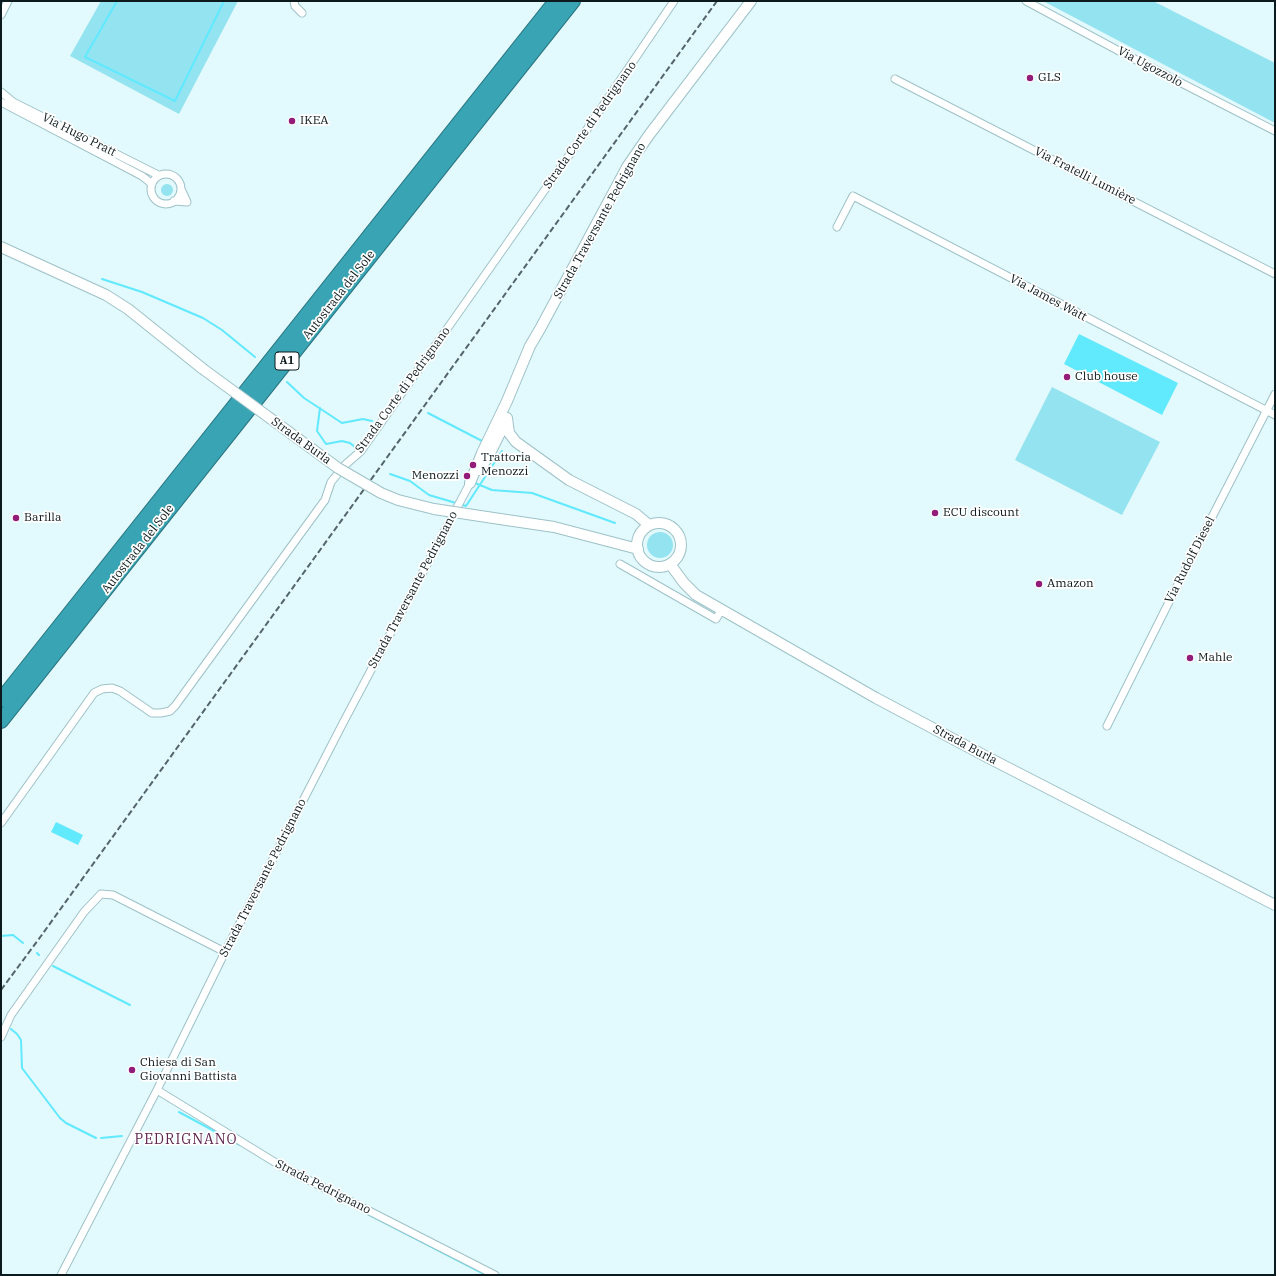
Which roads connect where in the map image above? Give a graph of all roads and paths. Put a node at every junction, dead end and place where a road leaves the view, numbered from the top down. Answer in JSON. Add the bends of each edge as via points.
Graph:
{"nodes":[{"id":1,"x":8,"y":1,"type":"edge"},
{"id":2,"x":294,"y":1,"type":"edge"},
{"id":3,"x":556,"y":1,"type":"edge"},
{"id":4,"x":572,"y":1,"type":"edge"},
{"id":5,"x":674,"y":1,"type":"edge"},
{"id":6,"x":1026,"y":1,"type":"edge"},
{"id":7,"x":747,"y":3,"type":"edge"},
{"id":8,"x":302,"y":12,"type":"dead end"},
{"id":9,"x":1,"y":14,"type":"edge"},
{"id":10,"x":895,"y":78,"type":"dead end"},
{"id":11,"x":1,"y":92,"type":"edge"},
{"id":12,"x":1,"y":102,"type":"edge"},
{"id":13,"x":1275,"y":132,"type":"edge"},
{"id":14,"x":158,"y":176,"type":"junction"},
{"id":15,"x":152,"y":184,"type":"junction"},
{"id":16,"x":836,"y":227,"type":"dead end"},
{"id":17,"x":1,"y":247,"type":"edge"},
{"id":18,"x":1275,"y":274,"type":"edge"},
{"id":19,"x":540,"y":329,"type":"junction"},
{"id":20,"x":518,"y":373,"type":"junction"},
{"id":21,"x":1275,"y":394,"type":"edge"},
{"id":22,"x":1266,"y":411,"type":"junction"},
{"id":23,"x":1275,"y":415,"type":"edge"},
{"id":24,"x":505,"y":432,"type":"junction"},
{"id":25,"x":490,"y":437,"type":"junction"},
{"id":26,"x":516,"y":442,"type":"junction"},
{"id":27,"x":493,"y":447,"type":"junction"},
{"id":28,"x":470,"y":483,"type":"junction"},
{"id":29,"x":649,"y":525,"type":"junction"},
{"id":30,"x":638,"y":549,"type":"junction"},
{"id":31,"x":620,"y":564,"type":"dead end"},
{"id":32,"x":670,"y":564,"type":"junction"},
{"id":33,"x":722,"y":609,"type":"junction"},
{"id":34,"x":1,"y":700,"type":"edge"},
{"id":35,"x":1,"y":721,"type":"edge"},
{"id":36,"x":1107,"y":726,"type":"dead end"},
{"id":37,"x":1,"y":822,"type":"edge"},
{"id":38,"x":1275,"y":905,"type":"edge"},
{"id":39,"x":225,"y":952,"type":"junction"},
{"id":40,"x":1,"y":1037,"type":"edge"},
{"id":41,"x":157,"y":1090,"type":"junction"},
{"id":42,"x":61,"y":1275,"type":"edge"},
{"id":43,"x":495,"y":1275,"type":"edge"}],
"edges":[{"from":1,"to":9,"type":"street"},
{"from":2,"to":8,"type":"street","via":[[295,6]]},
{"from":3,"to":34,"type":"highway","name":"Autostrada del Sole","number":"A1"},
{"from":4,"to":35,"type":"highway","name":"Autostrada del Sole","number":"A1"},
{"from":5,"to":37,"type":"street","name":"Strada Corte di Pedrignano","via":[[577,144],[361,451],[331,482],[325,500],[175,706],[170,711],[152,713],[112,688],[94,693]]},
{"from":6,"to":13,"type":"street","name":"Via Ugozzolo"},
{"from":7,"to":19,"type":"main road","name":"Strada Traversante Pedrignano","via":[[627,167]]},
{"from":10,"to":18,"type":"street","name":"Via Fratelli Lumière"},
{"from":11,"to":14,"type":"street","name":"Via Hugo Pratt","via":[[13,102]]},
{"from":12,"to":15,"type":"street","name":"Via Hugo Pratt","via":[[142,176]]},
{"from":14,"to":15,"type":"street"},
{"from":14,"to":15,"type":"street","via":[[166,173],[174,176],[179,181],[180,194],[174,201],[164,204],[156,200],[151,193]]},
{"from":16,"to":22,"type":"street","name":"Via James Watt","via":[[853,196]]},
{"from":17,"to":30,"type":"main road","name":"Strada Burla","bridge":true,"via":[[106,295],[128,309],[203,369],[338,468],[381,493],[434,509],[554,527]]},
{"from":19,"to":20,"type":"main road","name":"Strada Traversante Pedrignano"},
{"from":19,"to":24,"type":"main road","name":"Strada Traversante Pedrignano","via":[[507,418]]},
{"from":20,"to":24,"type":"main road","name":"Strada Traversante Pedrignano","via":[[517,385],[502,422]]},
{"from":20,"to":25,"type":"main road","name":"Strada Traversante Pedrignano"},
{"from":21,"to":22,"type":"street","name":"Via Rudolf Diesel"},
{"from":22,"to":23,"type":"street","name":"Via James Watt"},
{"from":22,"to":36,"type":"street","name":"Via Rudolf Diesel"},
{"from":24,"to":25,"type":"main road"},
{"from":24,"to":26,"type":"main road","via":[[507,438]]},
{"from":24,"to":27,"type":"main road","name":"Strada Traversante Pedrignano"},
{"from":25,"to":28,"type":"main road","name":"Strada Traversante Pedrignano"},
{"from":26,"to":27,"type":"main road","via":[[503,442]]},
{"from":26,"to":29,"type":"main road","via":[[569,480],[636,514]]},
{"from":27,"to":28,"type":"main road","name":"Strada Traversante Pedrignano"},
{"from":28,"to":39,"type":"street","name":"Strada Traversante Pedrignano"},
{"from":29,"to":30,"type":"main road","via":[[639,535]]},
{"from":29,"to":32,"type":"main road","via":[[663,523],[678,532],[681,542],[680,553]]},
{"from":30,"to":32,"type":"main road","via":[[642,558],[650,565],[660,567]]},
{"from":31,"to":33,"type":"street","via":[[716,619]]},
{"from":32,"to":33,"type":"main road","name":"Strada Burla","via":[[696,595]]},
{"from":33,"to":38,"type":"main road","name":"Strada Burla","via":[[883,702]]},
{"from":39,"to":40,"type":"street","via":[[114,895],[101,894],[84,912],[11,1015]]},
{"from":39,"to":41,"type":"street","name":"Strada Traversante Pedrignano"},
{"from":41,"to":42,"type":"street","name":"Strada Traversante Pedrignano"},
{"from":41,"to":43,"type":"street","name":"Strada Pedrignano","via":[[281,1166]]}]}
